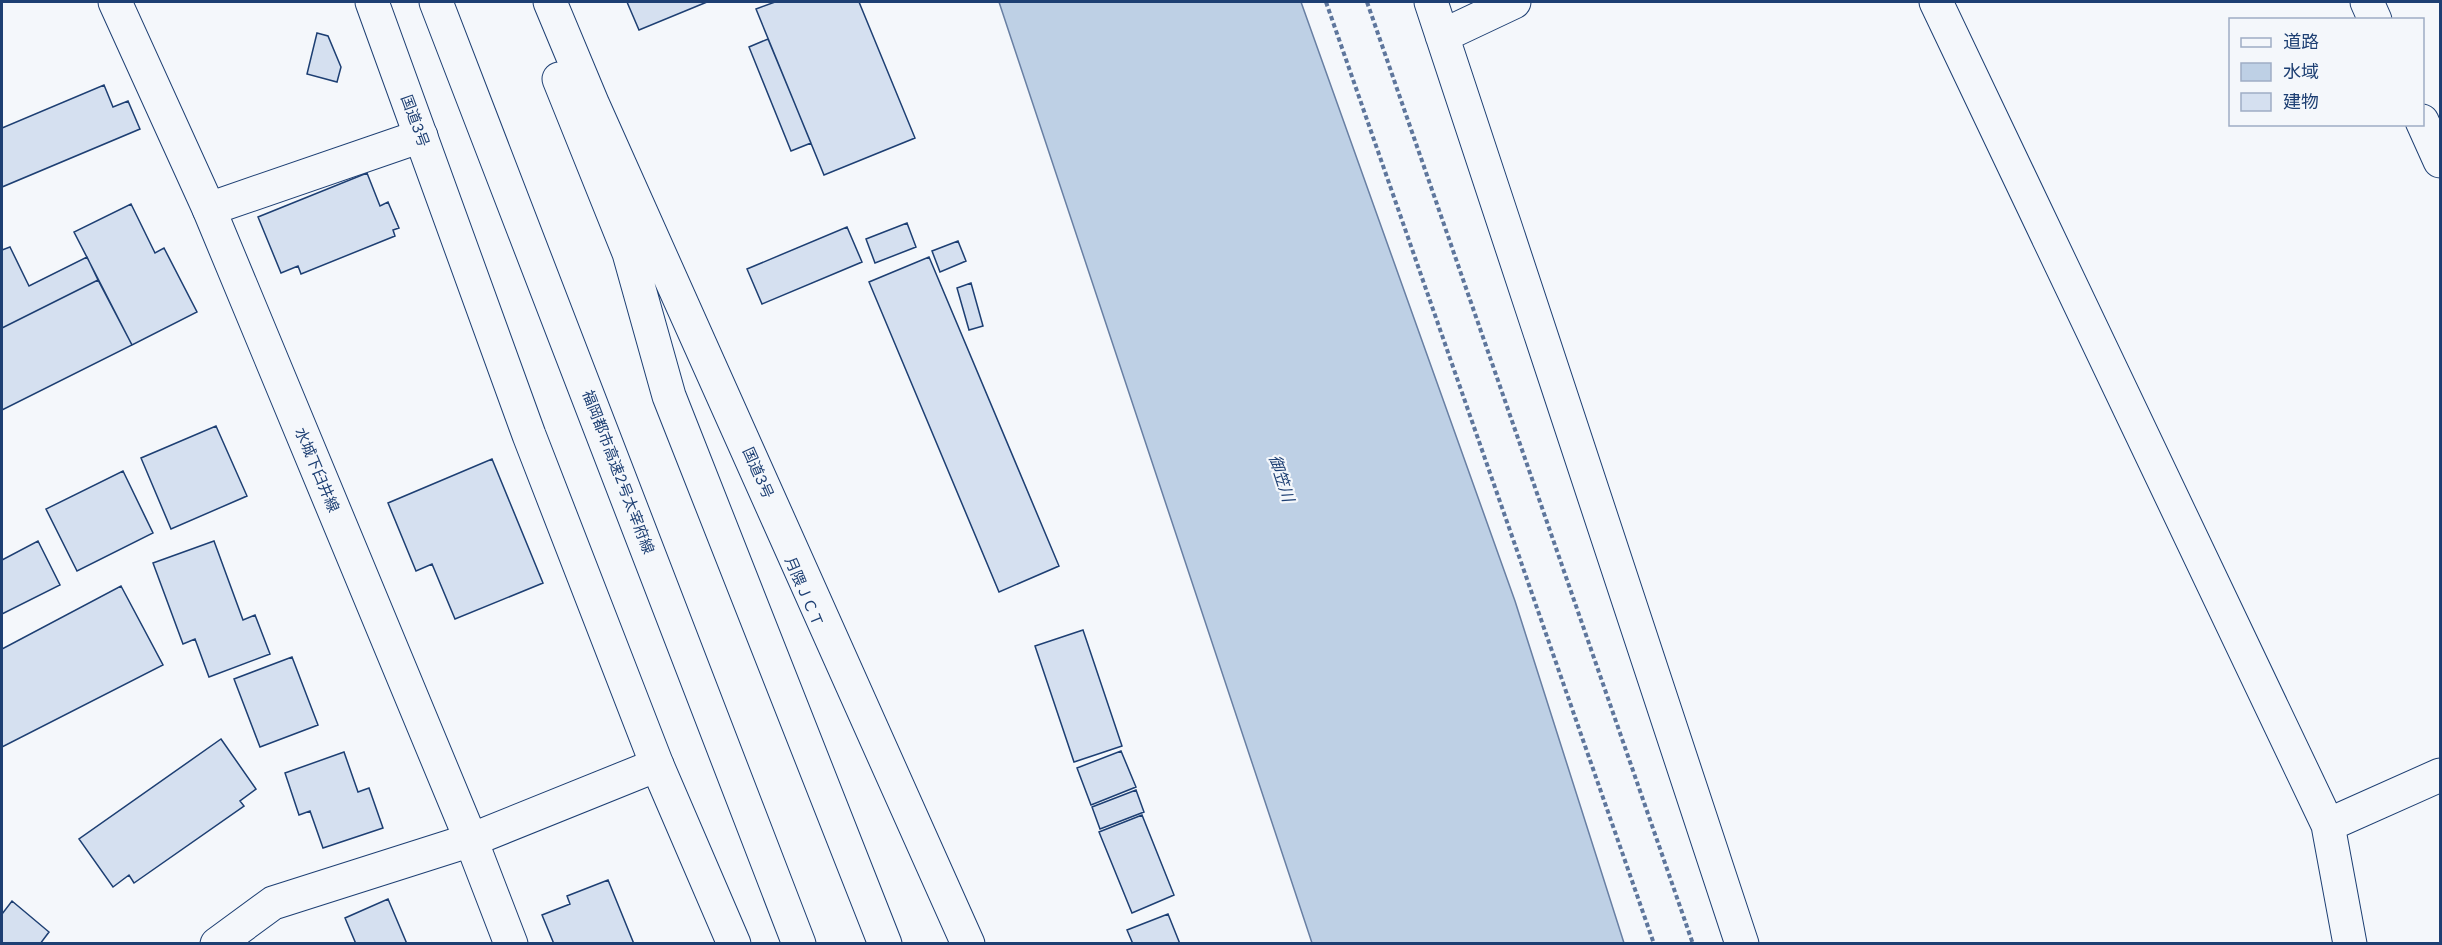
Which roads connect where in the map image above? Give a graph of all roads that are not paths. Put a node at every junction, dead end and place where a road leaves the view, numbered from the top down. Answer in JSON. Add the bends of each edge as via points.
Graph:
{"nodes":[{"id":1,"x":115,"y":2,"type":"edge"},
{"id":2,"x":372,"y":2,"type":"edge"},
{"id":3,"x":436,"y":2,"type":"edge"},
{"id":4,"x":530,"y":2,"type":"edge"},
{"id":5,"x":550,"y":2,"type":"edge"},
{"id":6,"x":1431,"y":2,"type":"edge"},
{"id":7,"x":1514,"y":2,"type":"edge"},
{"id":8,"x":1936,"y":2,"type":"edge"},
{"id":9,"x":2367,"y":2,"type":"edge"},
{"id":10,"x":2374,"y":18,"type":"edge"},
{"id":11,"x":1442,"y":36,"type":"junction"},
{"id":12,"x":2424,"y":125,"type":"edge"},
{"id":13,"x":421,"y":136,"type":"junction"},
{"id":14,"x":2440,"y":161,"type":"edge"},
{"id":15,"x":209,"y":209,"type":"junction"},
{"id":16,"x":629,"y":253,"type":"junction"},
{"id":17,"x":657,"y":765,"type":"junction"},
{"id":18,"x":2440,"y":775,"type":"edge"},
{"id":19,"x":2328,"y":825,"type":"junction"},
{"id":20,"x":471,"y":840,"type":"junction"},
{"id":21,"x":217,"y":944,"type":"edge"},
{"id":22,"x":511,"y":944,"type":"edge"},
{"id":23,"x":734,"y":944,"type":"edge"},
{"id":24,"x":799,"y":944,"type":"edge"},
{"id":25,"x":885,"y":944,"type":"edge"},
{"id":26,"x":953,"y":944,"type":"edge"},
{"id":27,"x":968,"y":944,"type":"edge"},
{"id":28,"x":1742,"y":944,"type":"edge"},
{"id":29,"x":2350,"y":944,"type":"edge"}],
"edges":[{"from":1,"to":15,"type":"main road","name":"水城下臼井線"},
{"from":2,"to":13,"type":"main road","name":"国道3号"},
{"from":3,"to":24,"type":"main road","name":"福岡都市高速2号太宰府線"},
{"from":4,"to":16,"type":"main road"},
{"from":5,"to":27,"type":"main road","name":"国道3号"},
{"from":6,"to":11,"type":"main road"},
{"from":7,"to":11,"type":"main road"},
{"from":8,"to":19,"type":"main road"},
{"from":9,"to":10,"type":"main road"},
{"from":11,"to":28,"type":"main road"},
{"from":12,"to":14,"type":"main road"},
{"from":13,"to":15,"type":"main road"},
{"from":13,"to":17,"type":"main road","name":"国道3号","via":[[529,435]]},
{"from":15,"to":20,"type":"main road","name":"水城下臼井線"},
{"from":16,"to":25,"type":"main road","via":[[669,396]]},
{"from":16,"to":26,"type":"main road","name":"月隈ＪＣＴ","via":[[708,380],[773,519]]},
{"from":17,"to":20,"type":"main road"},
{"from":17,"to":23,"type":"main road","name":"国道3号"},
{"from":18,"to":19,"type":"main road"},
{"from":19,"to":29,"type":"main road"},
{"from":20,"to":21,"type":"main road","via":[[273,903]]},
{"from":20,"to":22,"type":"main road","name":"水城下臼井線"}]}
